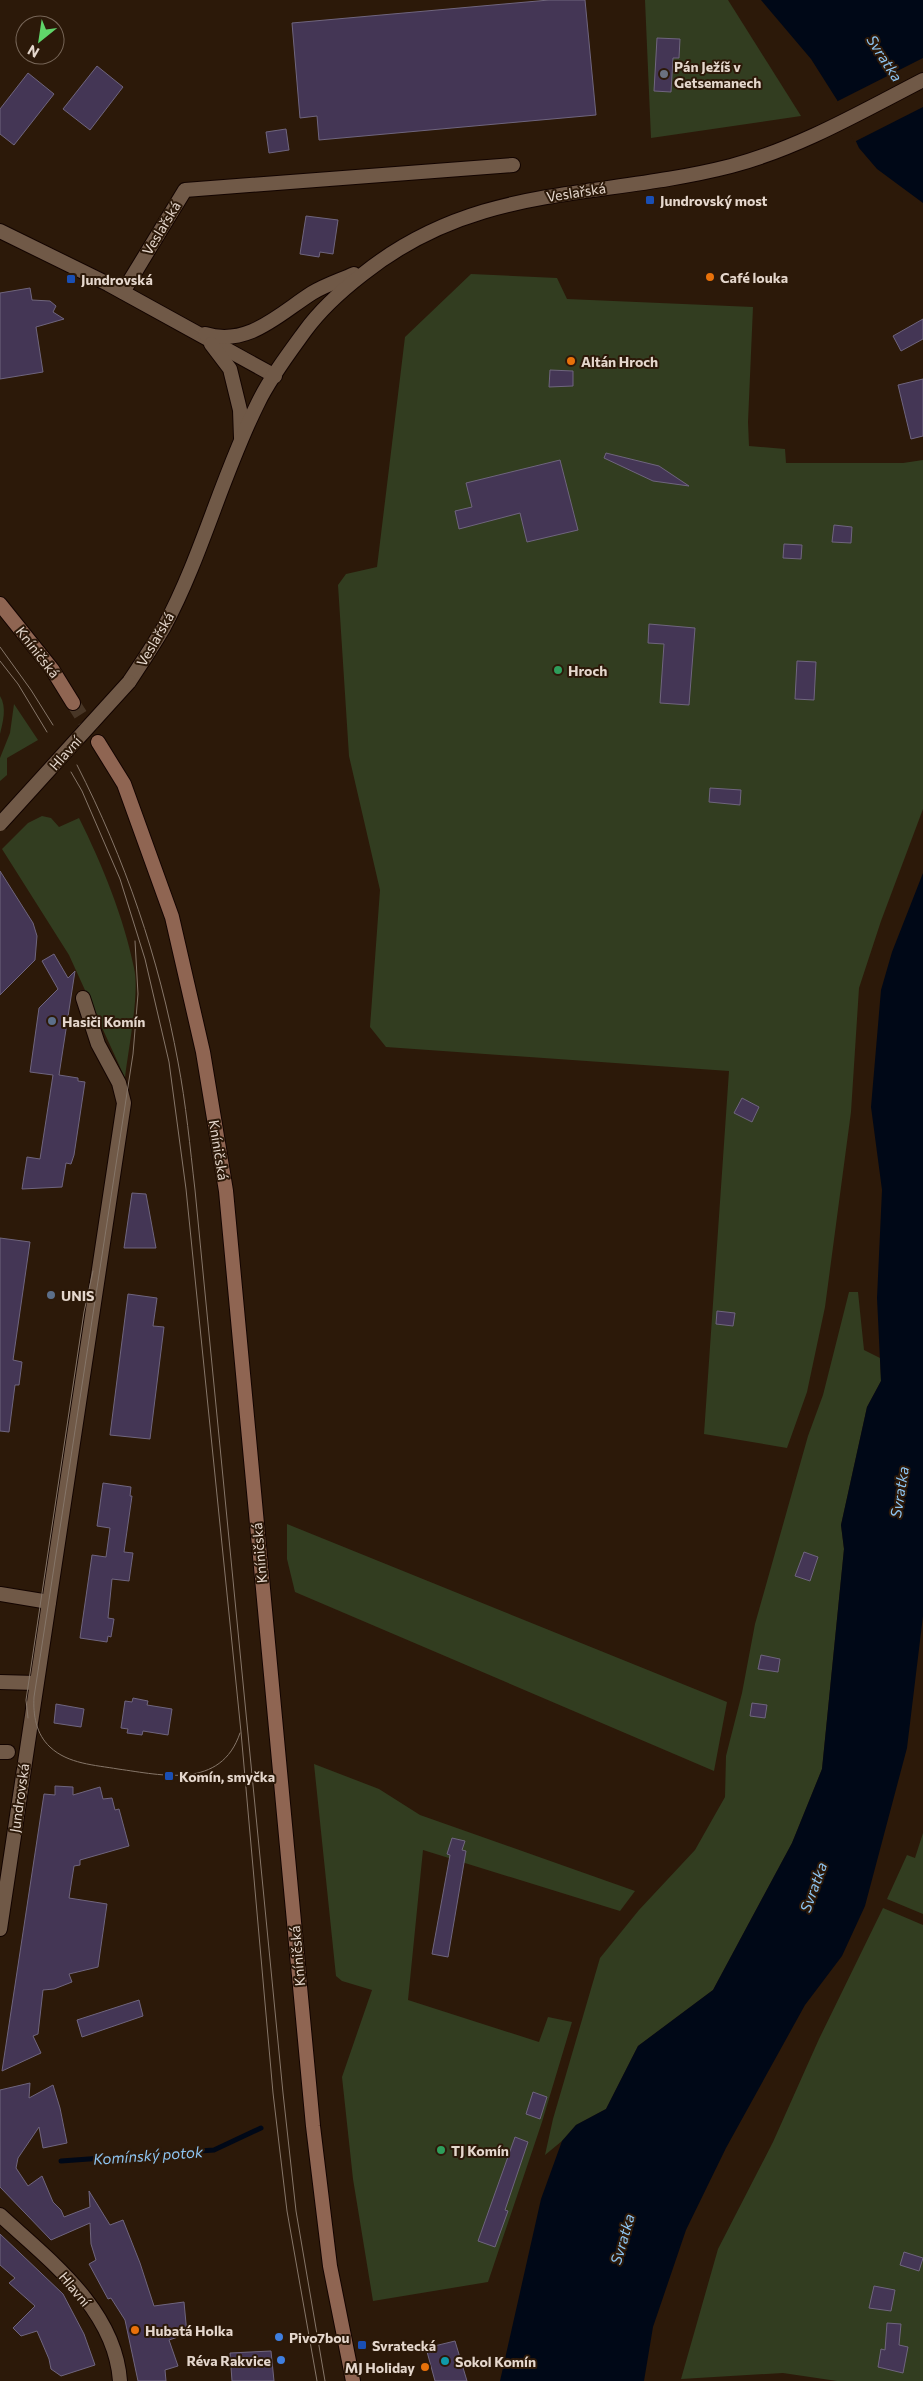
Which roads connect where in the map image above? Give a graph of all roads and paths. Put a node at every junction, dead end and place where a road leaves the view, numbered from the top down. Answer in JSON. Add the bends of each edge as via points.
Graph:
{"nodes":[{"id":1,"x":923,"y":80,"type":"edge"},
{"id":2,"x":513,"y":165,"type":"dead end"},
{"id":3,"x":0,"y":231,"type":"edge"},
{"id":4,"x":371,"y":267,"type":"junction"},
{"id":5,"x":123,"y":292,"type":"junction"},
{"id":6,"x":187,"y":328,"type":"junction"},
{"id":7,"x":208,"y":340,"type":"junction"},
{"id":8,"x":275,"y":376,"type":"junction"},
{"id":9,"x":242,"y":441,"type":"junction"},
{"id":10,"x":0,"y":604,"type":"edge"},
{"id":11,"x":129,"y":682,"type":"joint"},
{"id":12,"x":73,"y":702,"type":"tunnel mouth"},
{"id":13,"x":98,"y":742,"type":"tunnel mouth"},
{"id":14,"x":0,"y":824,"type":"edge"},
{"id":15,"x":83,"y":998,"type":"dead end"},
{"id":16,"x":0,"y":1594,"type":"edge"},
{"id":17,"x":49,"y":1602,"type":"junction"},
{"id":18,"x":0,"y":1682,"type":"edge"},
{"id":19,"x":36,"y":1683,"type":"junction"},
{"id":20,"x":0,"y":1929,"type":"edge"},
{"id":21,"x":0,"y":2215,"type":"edge"},
{"id":22,"x":120,"y":2381,"type":"edge"},
{"id":23,"x":353,"y":2381,"type":"edge"}],
"edges":[{"from":1,"to":4,"type":"street","name":"Veslařská","via":[[787,148],[732,166],[694,174],[532,199],[473,214],[425,234]]},
{"from":2,"to":5,"type":"street","name":"Veslařská","via":[[185,190]]},
{"from":3,"to":5,"type":"street"},
{"from":4,"to":6,"type":"street","via":[[314,292],[270,322],[244,335],[222,338]]},
{"from":4,"to":8,"type":"street","name":"Veslařská","via":[[322,310]]},
{"from":5,"to":6,"type":"street"},
{"from":6,"to":7,"type":"street"},
{"from":7,"to":8,"type":"street"},
{"from":7,"to":9,"type":"street","via":[[230,369],[240,410]]},
{"from":8,"to":9,"type":"street","name":"Veslařská","via":[[258,402]]},
{"from":9,"to":11,"type":"street","name":"Veslařská","via":[[164,626]]},
{"from":10,"to":12,"type":"main road","name":"Kníničská","via":[[52,669]]},
{"from":11,"to":14,"type":"street","name":"Hlavní","bridge":true},
{"from":13,"to":23,"type":"main road","name":"Kníničská","via":[[124,784],[172,917],[203,1052],[226,1191],[312,2126],[330,2266]]},
{"from":15,"to":17,"type":"street","name":"Jundrovská","via":[[98,1044],[119,1083],[124,1103]]},
{"from":16,"to":17,"type":"street"},
{"from":17,"to":19,"type":"street","name":"Jundrovská"},
{"from":18,"to":19,"type":"street"},
{"from":19,"to":20,"type":"street","name":"Jundrovská"},
{"from":21,"to":22,"type":"street","name":"Hlavní","via":[[74,2283],[107,2332]]}]}
